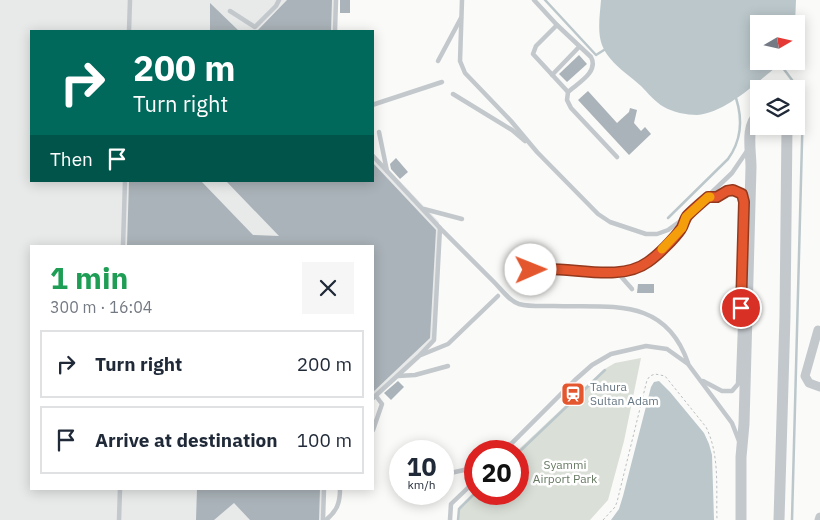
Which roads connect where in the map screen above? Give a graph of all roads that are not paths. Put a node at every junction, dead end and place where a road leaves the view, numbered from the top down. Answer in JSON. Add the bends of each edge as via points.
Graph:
{"nodes":[{"id":1,"x":130,"y":0,"type":"edge"},
{"id":2,"x":279,"y":0,"type":"edge"},
{"id":3,"x":336,"y":0,"type":"edge"},
{"id":4,"x":462,"y":0,"type":"edge"},
{"id":5,"x":534,"y":0,"type":"edge"},
{"id":6,"x":230,"y":10,"type":"dead end"},
{"id":7,"x":462,"y":16,"type":"junction"},
{"id":8,"x":557,"y":25,"type":"junction"},
{"id":9,"x":130,"y":30,"type":"edge"},
{"id":10,"x":335,"y":30,"type":"edge"},
{"id":11,"x":579,"y":47,"type":"junction"},
{"id":12,"x":438,"y":60,"type":"dead end"},
{"id":13,"x":552,"y":75,"type":"junction"},
{"id":14,"x":442,"y":82,"type":"dead end"},
{"id":15,"x":568,"y":92,"type":"junction"},
{"id":16,"x":453,"y":94,"type":"dead end"},
{"id":17,"x":374,"y":104,"type":"edge"},
{"id":18,"x":379,"y":132,"type":"dead end"},
{"id":19,"x":750,"y":135,"type":"edge"},
{"id":20,"x":787,"y":135,"type":"edge"},
{"id":21,"x":749,"y":145,"type":"junction"},
{"id":22,"x":538,"y":152,"type":"junction"},
{"id":23,"x":374,"y":157,"type":"edge"},
{"id":24,"x":618,"y":157,"type":"dead end"},
{"id":25,"x":388,"y":172,"type":"junction"},
{"id":26,"x":125,"y":182,"type":"edge"},
{"id":27,"x":708,"y":197,"type":"junction"},
{"id":28,"x":422,"y":209,"type":"junction"},
{"id":29,"x":686,"y":217,"type":"junction"},
{"id":30,"x":462,"y":219,"type":"dead end"},
{"id":31,"x":440,"y":228,"type":"junction"},
{"id":32,"x":123,"y":245,"type":"edge"},
{"id":33,"x":617,"y":272,"type":"junction"},
{"id":34,"x":511,"y":283,"type":"dead end"},
{"id":35,"x":632,"y":289,"type":"dead end"},
{"id":36,"x":498,"y":296,"type":"dead end"},
{"id":37,"x":818,"y":330,"type":"dead end"},
{"id":38,"x":419,"y":356,"type":"junction"},
{"id":39,"x":688,"y":364,"type":"junction"},
{"id":40,"x":448,"y":366,"type":"dead end"},
{"id":41,"x":398,"y":376,"type":"junction"},
{"id":42,"x":702,"y":381,"type":"junction"},
{"id":43,"x":820,"y":387,"type":"edge"},
{"id":44,"x":374,"y":397,"type":"edge"},
{"id":45,"x":374,"y":427,"type":"edge"},
{"id":46,"x":515,"y":440,"type":"edge"},
{"id":47,"x":741,"y":457,"type":"junction"},
{"id":48,"x":120,"y":490,"type":"edge"},
{"id":49,"x":324,"y":490,"type":"edge"},
{"id":50,"x":340,"y":490,"type":"edge"},
{"id":51,"x":464,"y":492,"type":"edge"},
{"id":52,"x":780,"y":492,"type":"junction"},
{"id":53,"x":119,"y":520,"type":"edge"},
{"id":54,"x":325,"y":520,"type":"edge"},
{"id":55,"x":450,"y":520,"type":"edge"},
{"id":56,"x":742,"y":520,"type":"edge"},
{"id":57,"x":775,"y":520,"type":"edge"},
{"id":58,"x":779,"y":520,"type":"edge"}],
"edges":[{"from":1,"to":9,"type":"lane"},
{"from":2,"to":6,"type":"lane","via":[[255,27]]},
{"from":3,"to":10,"type":"lane"},
{"from":4,"to":7,"type":"lane"},
{"from":5,"to":8,"type":"lane"},
{"from":7,"to":12,"type":"lane"},
{"from":7,"to":22,"type":"lane","via":[[462,68]]},
{"from":8,"to":11,"type":"lane"},
{"from":8,"to":13,"type":"lane","via":[[533,51]]},
{"from":11,"to":13,"type":"lane"},
{"from":11,"to":15,"type":"lane","via":[[594,66]]},
{"from":13,"to":15,"type":"lane"},
{"from":14,"to":17,"type":"lane"},
{"from":15,"to":24,"type":"lane","via":[[571,108]]},
{"from":16,"to":22,"type":"lane","via":[[512,130]]},
{"from":18,"to":25,"type":"lane"},
{"from":19,"to":21,"type":"street"},
{"from":20,"to":52,"type":"street"},
{"from":21,"to":27,"type":"lane","via":[[732,174]]},
{"from":21,"to":47,"type":"street","via":[[751,167]]},
{"from":22,"to":29,"type":"lane","via":[[598,214],[617,225],[657,234]]},
{"from":23,"to":25,"type":"lane"},
{"from":25,"to":28,"type":"lane"},
{"from":26,"to":32,"type":"lane"},
{"from":27,"to":29,"type":"lane"},
{"from":27,"to":42,"type":"lane","via":[[733,190],[742,194],[744,202],[740,368],[738,384],[732,391]]},
{"from":28,"to":30,"type":"lane"},
{"from":28,"to":31,"type":"lane"},
{"from":29,"to":33,"type":"lane","via":[[682,228],[648,262]]},
{"from":31,"to":38,"type":"lane","via":[[434,340]]},
{"from":31,"to":39,"type":"lane","via":[[518,304],[644,312],[671,331],[684,350]]},
{"from":33,"to":34,"type":"lane","via":[[538,268],[524,272]]},
{"from":33,"to":35,"type":"lane"},
{"from":36,"to":38,"type":"lane","via":[[448,344]]},
{"from":37,"to":43,"type":"street","via":[[805,376],[809,383]]},
{"from":38,"to":41,"type":"lane"},
{"from":39,"to":42,"type":"lane"},
{"from":39,"to":46,"type":"lane","via":[[667,349],[655,346],[611,354],[575,380]]},
{"from":40,"to":41,"type":"lane"},
{"from":41,"to":44,"type":"lane"},
{"from":42,"to":47,"type":"lane","via":[[732,423]]},
{"from":44,"to":45,"type":"lane","via":[[382,404]]},
{"from":47,"to":56,"type":"street"},
{"from":48,"to":53,"type":"lane"},
{"from":49,"to":54,"type":"lane"},
{"from":50,"to":54,"type":"lane","via":[[340,502],[335,512]]},
{"from":51,"to":55,"type":"lane","via":[[451,504]]},
{"from":52,"to":57,"type":"street"},
{"from":52,"to":58,"type":"street"}]}
